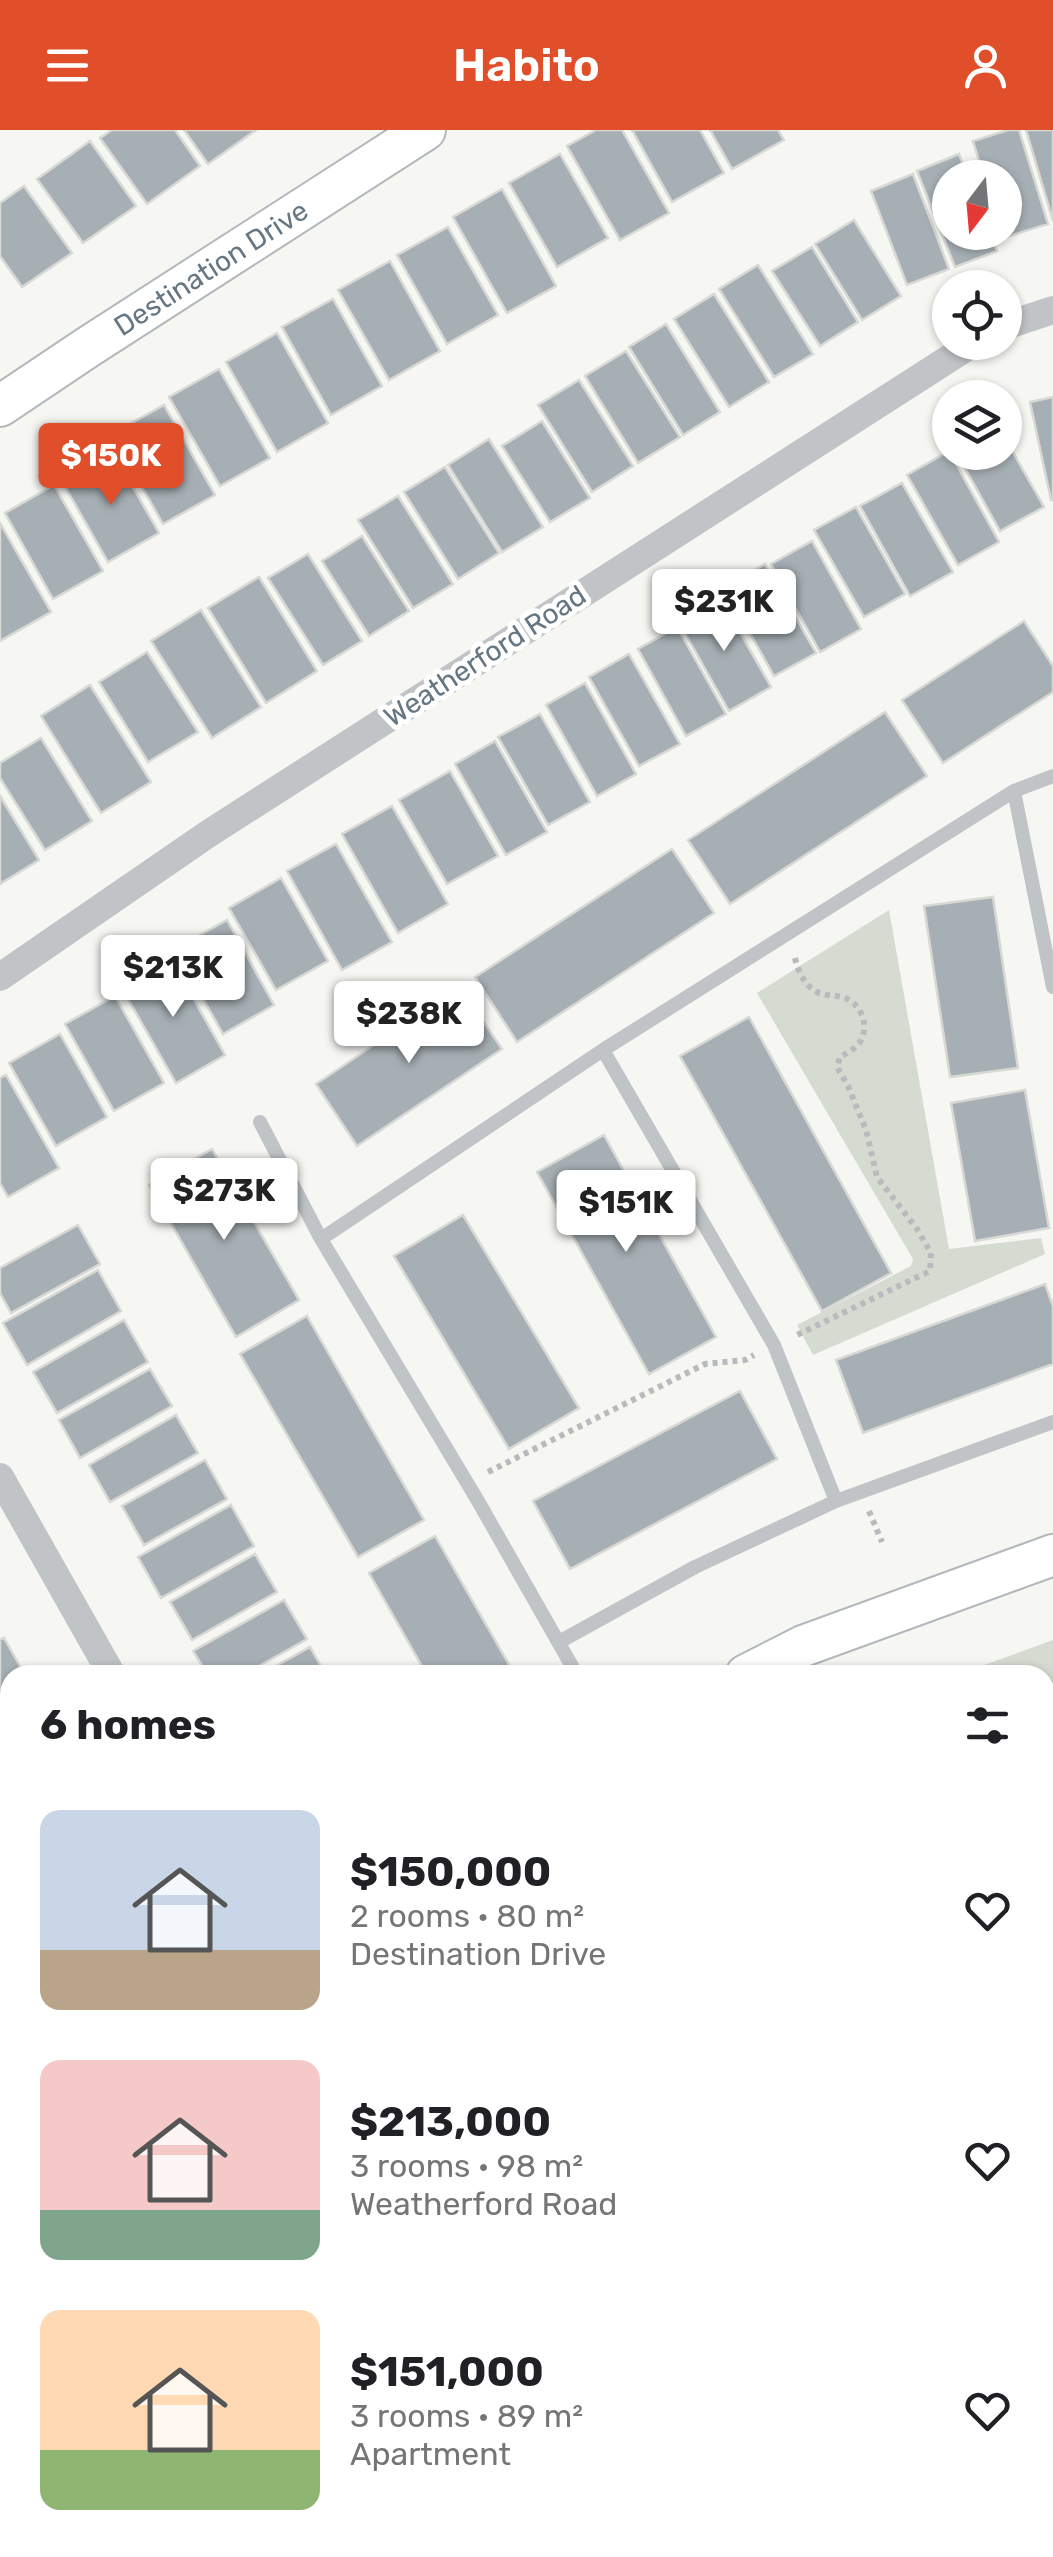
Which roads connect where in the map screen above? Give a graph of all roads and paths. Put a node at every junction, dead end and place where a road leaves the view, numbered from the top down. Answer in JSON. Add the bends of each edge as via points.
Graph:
{"nodes":[{"id":1,"x":425,"y":130,"type":"edge"},
{"id":2,"x":1053,"y":310,"type":"edge"},
{"id":3,"x":1022,"y":320,"type":"edge"},
{"id":4,"x":947,"y":360,"type":"edge"},
{"id":5,"x":0,"y":406,"type":"edge"},
{"id":6,"x":1053,"y":776,"type":"edge"},
{"id":7,"x":1014,"y":791,"type":"junction"},
{"id":8,"x":789,"y":932,"type":"junction"},
{"id":9,"x":0,"y":977,"type":"edge"},
{"id":10,"x":1053,"y":987,"type":"edge"},
{"id":11,"x":602,"y":1050,"type":"junction"},
{"id":12,"x":260,"y":1122,"type":"dead end"},
{"id":13,"x":321,"y":1238,"type":"junction"},
{"id":14,"x":774,"y":1345,"type":"junction"},
{"id":15,"x":1053,"y":1422,"type":"edge"},
{"id":16,"x":0,"y":1477,"type":"edge"},
{"id":17,"x":466,"y":1484,"type":"junction"},
{"id":18,"x":836,"y":1501,"type":"junction"},
{"id":19,"x":1053,"y":1556,"type":"edge"},
{"id":20,"x":559,"y":1642,"type":"junction"},
{"id":21,"x":106,"y":1665,"type":"edge"},
{"id":22,"x":572,"y":1665,"type":"edge"},
{"id":23,"x":766,"y":1665,"type":"edge"}],
"edges":[{"from":1,"to":5,"type":"street","name":"Destination Drive"},
{"from":2,"to":3,"type":"street"},
{"from":4,"to":9,"type":"street","name":"Weatherford Road","via":[[208,834]]},
{"from":6,"to":7,"type":"lane"},
{"from":7,"to":8,"type":"lane"},
{"from":7,"to":10,"type":"lane"},
{"from":8,"to":11,"type":"lane"},
{"from":8,"to":14,"type":"path","via":[[800,975],[817,992],[859,1007],[862,1040],[837,1067],[866,1130],[878,1177],[932,1253],[930,1271]]},
{"from":11,"to":13,"type":"lane"},
{"from":11,"to":14,"type":"lane"},
{"from":12,"to":13,"type":"lane"},
{"from":13,"to":17,"type":"lane"},
{"from":14,"to":17,"type":"path","via":[[745,1360],[705,1364]]},
{"from":14,"to":18,"type":"lane"},
{"from":15,"to":18,"type":"lane"},
{"from":16,"to":21,"type":"street"},
{"from":17,"to":20,"type":"lane"},
{"from":18,"to":20,"type":"lane"},
{"from":19,"to":23,"type":"street"},
{"from":20,"to":22,"type":"lane"}]}
